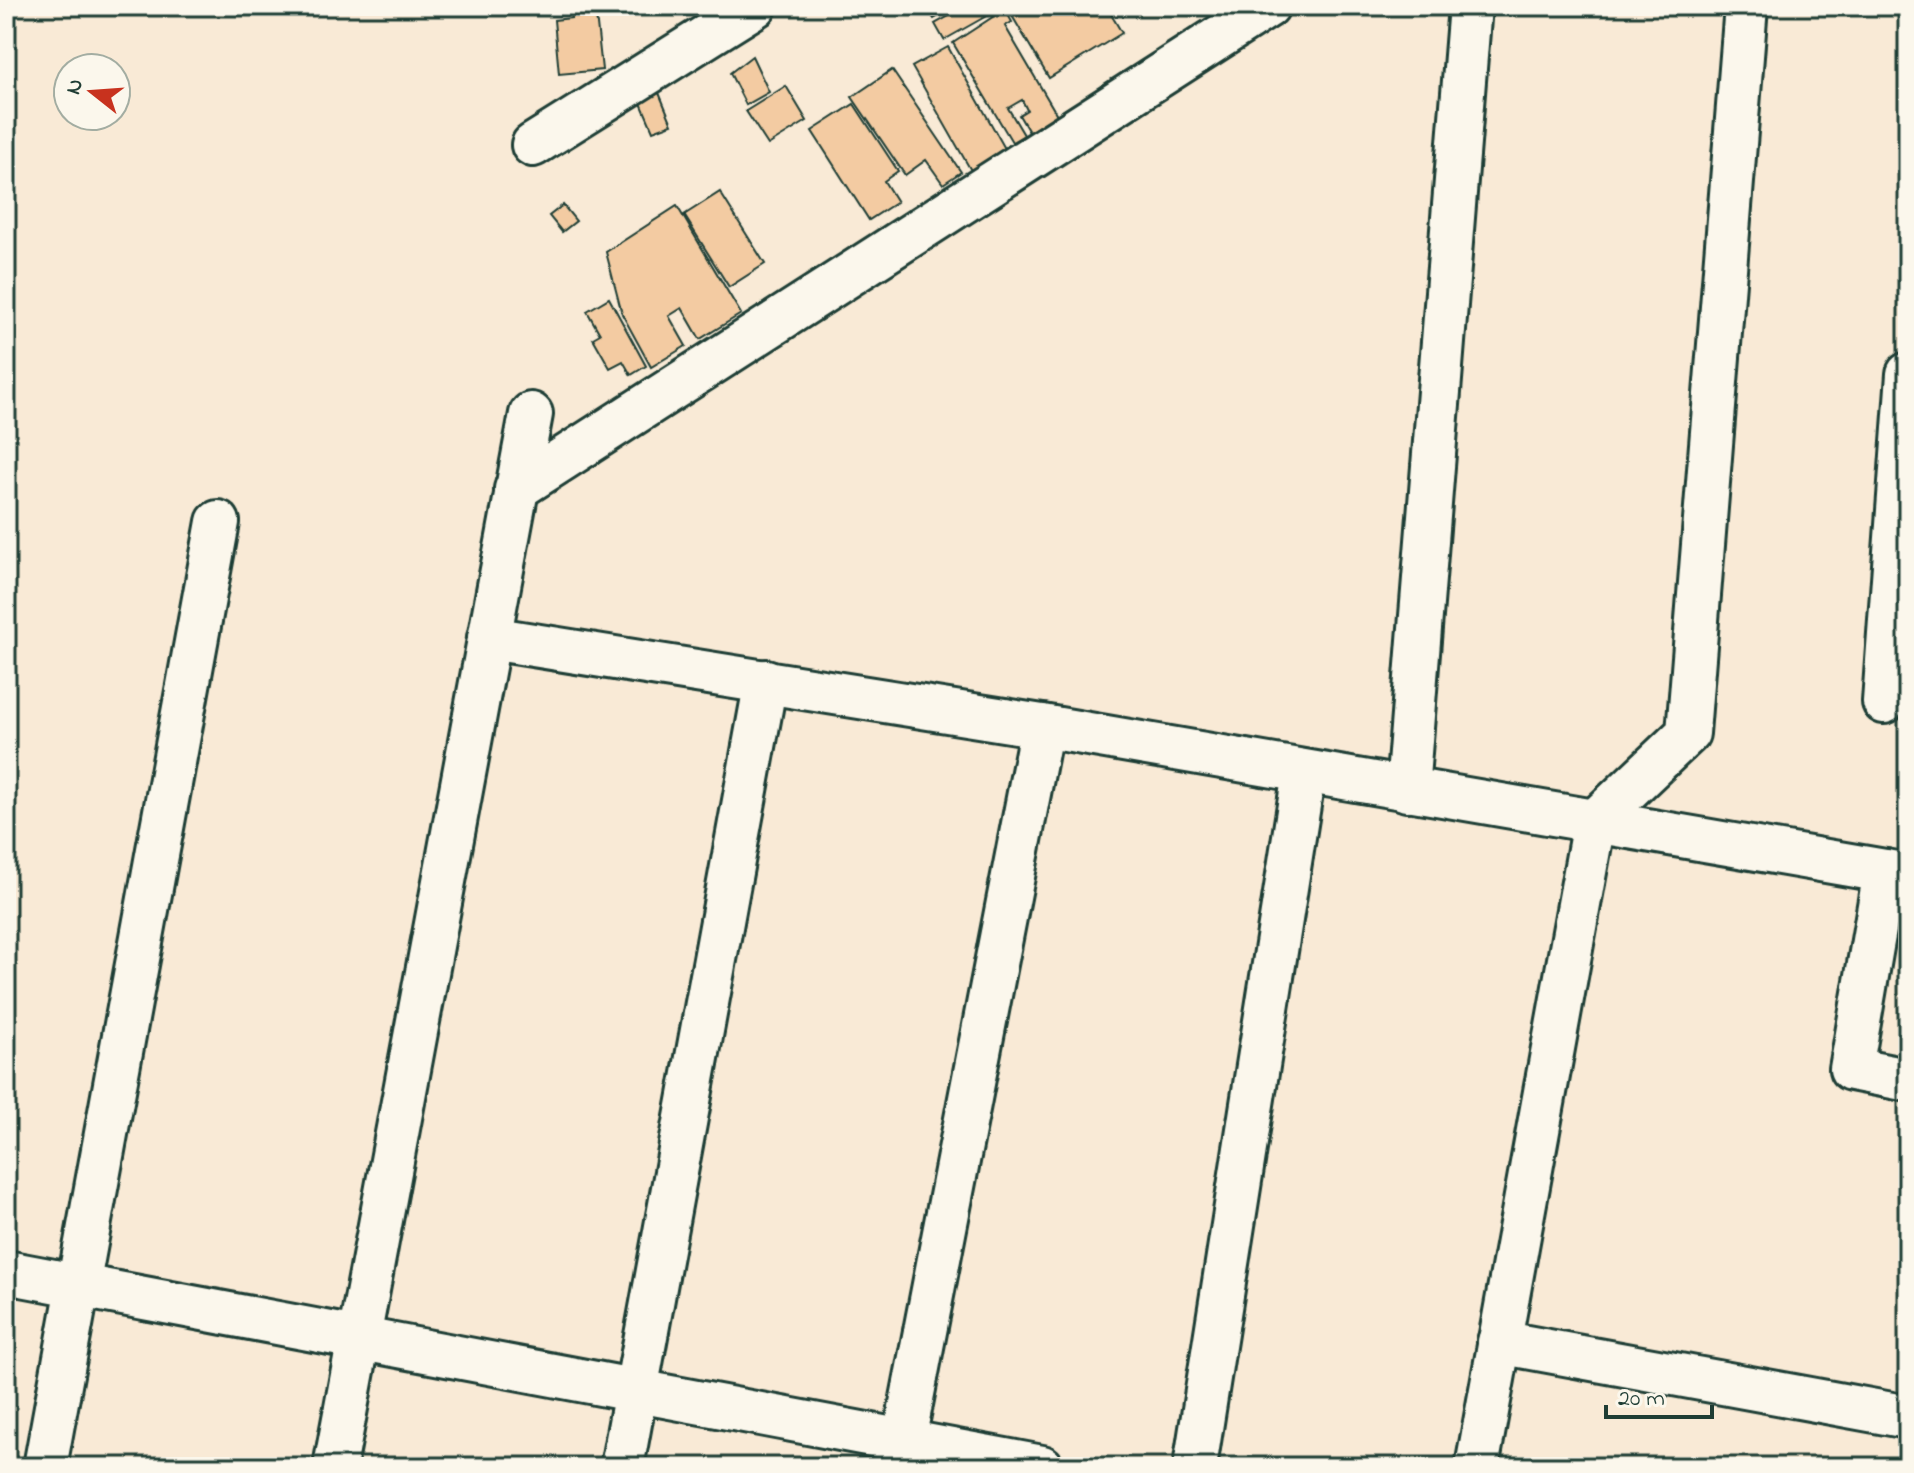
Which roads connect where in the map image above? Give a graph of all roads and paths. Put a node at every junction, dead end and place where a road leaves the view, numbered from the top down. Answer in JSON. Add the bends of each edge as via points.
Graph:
{"nodes":[{"id":1,"x":755,"y":6,"type":"edge"},
{"id":2,"x":1268,"y":6,"type":"edge"},
{"id":3,"x":1470,"y":6,"type":"edge"},
{"id":4,"x":1746,"y":6,"type":"edge"},
{"id":5,"x":533,"y":145,"type":"dead end"},
{"id":6,"x":1908,"y":374,"type":"edge"},
{"id":7,"x":531,"y":414,"type":"dead end"},
{"id":8,"x":516,"y":489,"type":"junction"},
{"id":9,"x":218,"y":522,"type":"dead end"},
{"id":10,"x":1899,"y":622,"type":"edge"},
{"id":11,"x":489,"y":638,"type":"junction"},
{"id":12,"x":766,"y":681,"type":"junction"},
{"id":13,"x":1884,"y":702,"type":"dead end"},
{"id":14,"x":1042,"y":726,"type":"junction"},
{"id":15,"x":1304,"y":773,"type":"junction"},
{"id":16,"x":1407,"y":790,"type":"junction"},
{"id":17,"x":1594,"y":822,"type":"junction"},
{"id":18,"x":1896,"y":873,"type":"edge"},
{"id":19,"x":1908,"y":1080,"type":"edge"},
{"id":20,"x":6,"y":1272,"type":"edge"},
{"id":21,"x":79,"y":1285,"type":"junction"},
{"id":22,"x":359,"y":1338,"type":"junction"},
{"id":23,"x":1499,"y":1342,"type":"junction"},
{"id":24,"x":636,"y":1390,"type":"junction"},
{"id":25,"x":1908,"y":1417,"type":"edge"},
{"id":26,"x":901,"y":1454,"type":"edge"},
{"id":27,"x":45,"y":1467,"type":"edge"},
{"id":28,"x":335,"y":1467,"type":"edge"},
{"id":29,"x":622,"y":1467,"type":"edge"},
{"id":30,"x":1042,"y":1467,"type":"edge"},
{"id":31,"x":1195,"y":1467,"type":"edge"},
{"id":32,"x":1477,"y":1467,"type":"edge"}],
"edges":[{"from":1,"to":5,"type":"street"},
{"from":2,"to":8,"type":"street"},
{"from":3,"to":16,"type":"street"},
{"from":4,"to":17,"type":"street","via":[[1688,733]]},
{"from":6,"to":10,"type":"street"},
{"from":7,"to":8,"type":"street"},
{"from":8,"to":11,"type":"street"},
{"from":9,"to":21,"type":"street"},
{"from":10,"to":13,"type":"street"},
{"from":11,"to":12,"type":"street"},
{"from":11,"to":22,"type":"street"},
{"from":12,"to":14,"type":"street"},
{"from":12,"to":24,"type":"street"},
{"from":14,"to":15,"type":"street"},
{"from":14,"to":26,"type":"street"},
{"from":15,"to":16,"type":"street"},
{"from":15,"to":31,"type":"street"},
{"from":16,"to":17,"type":"street"},
{"from":17,"to":18,"type":"street"},
{"from":17,"to":23,"type":"street"},
{"from":18,"to":19,"type":"street","via":[[1851,1069]]},
{"from":20,"to":21,"type":"street"},
{"from":21,"to":22,"type":"street"},
{"from":21,"to":27,"type":"street"},
{"from":22,"to":24,"type":"street"},
{"from":22,"to":28,"type":"street"},
{"from":23,"to":25,"type":"street"},
{"from":23,"to":32,"type":"street"},
{"from":24,"to":26,"type":"street"},
{"from":24,"to":29,"type":"street"},
{"from":26,"to":30,"type":"street"}]}
